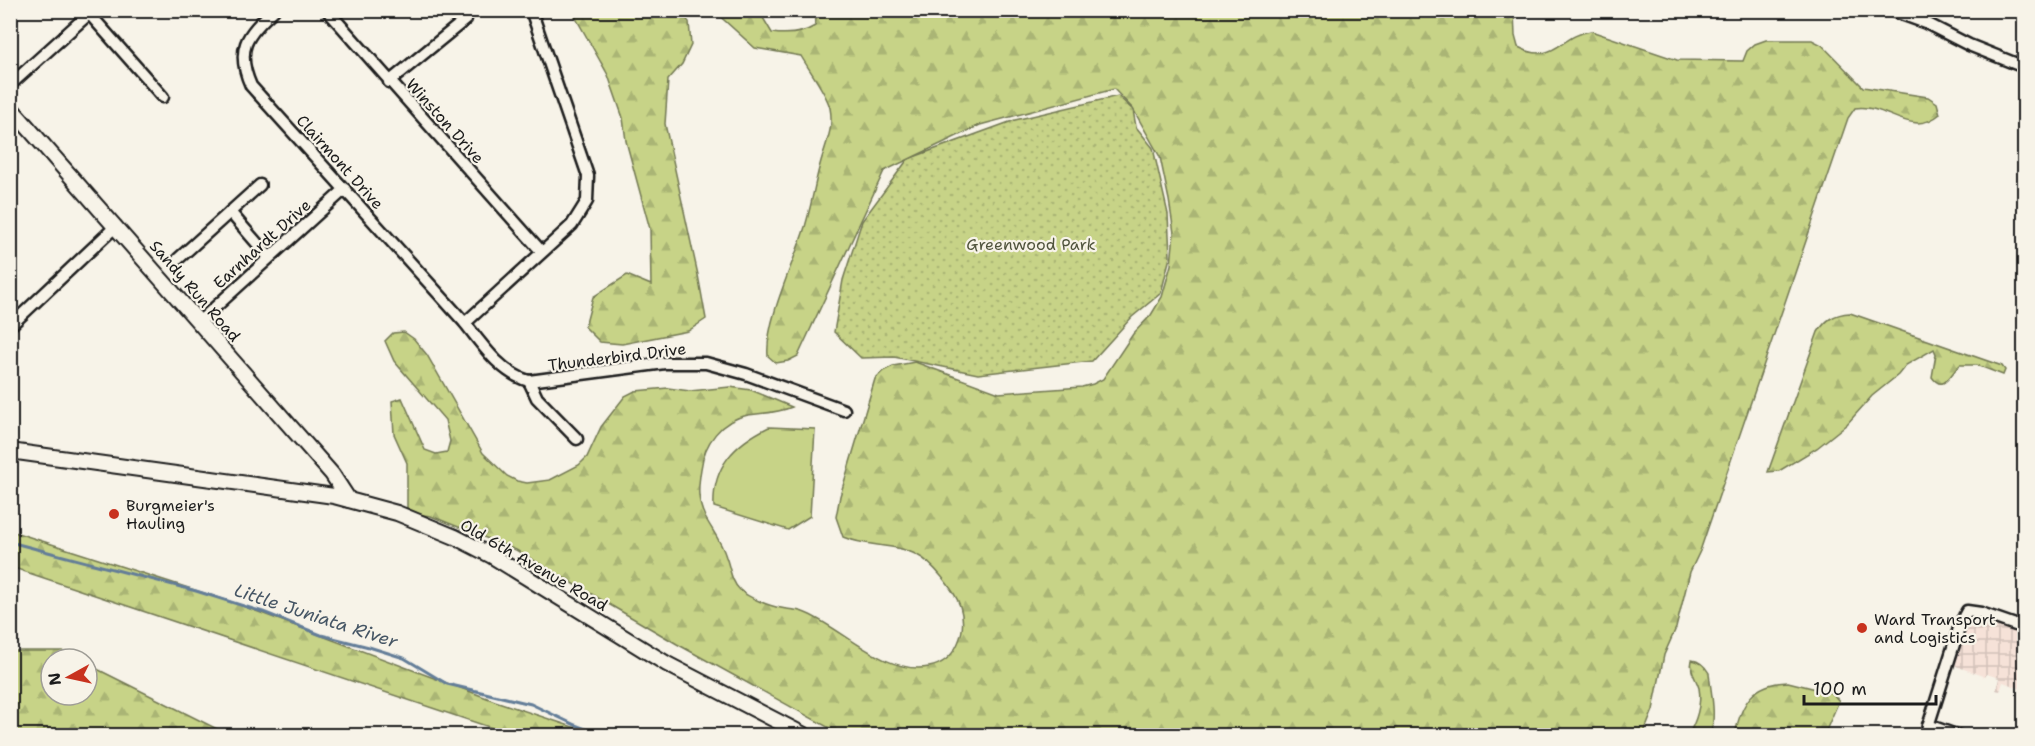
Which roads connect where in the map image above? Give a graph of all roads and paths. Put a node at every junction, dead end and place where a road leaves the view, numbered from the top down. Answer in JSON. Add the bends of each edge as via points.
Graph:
{"nodes":[{"id":1,"x":274,"y":10,"type":"edge"},
{"id":2,"x":327,"y":10,"type":"edge"},
{"id":3,"x":531,"y":10,"type":"edge"},
{"id":4,"x":1890,"y":10,"type":"edge"},
{"id":5,"x":89,"y":12,"type":"edge"},
{"id":6,"x":466,"y":19,"type":"dead end"},
{"id":7,"x":2025,"y":67,"type":"edge"},
{"id":8,"x":389,"y":82,"type":"junction"},
{"id":9,"x":10,"y":85,"type":"edge"},
{"id":10,"x":163,"y":96,"type":"dead end"},
{"id":11,"x":10,"y":107,"type":"edge"},
{"id":12,"x":260,"y":185,"type":"dead end"},
{"id":13,"x":345,"y":189,"type":"junction"},
{"id":14,"x":230,"y":212,"type":"junction"},
{"id":15,"x":116,"y":226,"type":"junction"},
{"id":16,"x":542,"y":251,"type":"junction"},
{"id":17,"x":269,"y":257,"type":"junction"},
{"id":18,"x":177,"y":259,"type":"dead end"},
{"id":19,"x":200,"y":321,"type":"junction"},
{"id":20,"x":465,"y":323,"type":"junction"},
{"id":21,"x":10,"y":326,"type":"edge"},
{"id":22,"x":529,"y":381,"type":"junction"},
{"id":23,"x":844,"y":410,"type":"dead end"},
{"id":24,"x":577,"y":439,"type":"dead end"},
{"id":25,"x":10,"y":451,"type":"edge"},
{"id":26,"x":349,"y":500,"type":"junction"},
{"id":27,"x":2025,"y":628,"type":"edge"},
{"id":28,"x":1926,"y":730,"type":"edge"},
{"id":29,"x":806,"y":735,"type":"edge"},
{"id":30,"x":1959,"y":735,"type":"edge"}],
"edges":[{"from":1,"to":13,"type":"street","name":"Clairmont Drive","via":[[248,38],[245,73],[251,86]]},
{"from":2,"to":8,"type":"street","name":"Winston Drive"},
{"from":3,"to":16,"type":"street","via":[[588,176],[581,213]]},
{"from":4,"to":7,"type":"street"},
{"from":5,"to":9,"type":"street"},
{"from":5,"to":10,"type":"street"},
{"from":6,"to":8,"type":"street"},
{"from":8,"to":16,"type":"street","name":"Winston Drive"},
{"from":11,"to":15,"type":"main road","name":"Sandy Run Road"},
{"from":12,"to":14,"type":"street"},
{"from":13,"to":17,"type":"street","name":"Earnhardt Drive"},
{"from":13,"to":20,"type":"street","name":"Clairmont Drive"},
{"from":14,"to":17,"type":"street"},
{"from":14,"to":18,"type":"street"},
{"from":15,"to":19,"type":"main road","name":"Sandy Run Road"},
{"from":15,"to":21,"type":"street"},
{"from":16,"to":20,"type":"street"},
{"from":17,"to":19,"type":"street","name":"Earnhardt Drive"},
{"from":19,"to":26,"type":"main road","name":"Sandy Run Road","via":[[332,474]]},
{"from":20,"to":22,"type":"street","name":"Clairmont Drive","via":[[506,370]]},
{"from":22,"to":23,"type":"street","name":"Thunderbird Drive","via":[[665,363],[706,363]]},
{"from":22,"to":24,"type":"street","name":"Clairmont Drive","via":[[537,398]]},
{"from":25,"to":26,"type":"main road","name":"Old 6th Avenue Road"},
{"from":26,"to":29,"type":"main road","name":"Old 6th Avenue Road","via":[[397,513],[468,543],[667,664]]},
{"from":27,"to":28,"type":"street","via":[[1967,611],[1960,622]]},
{"from":28,"to":30,"type":"street"}]}
